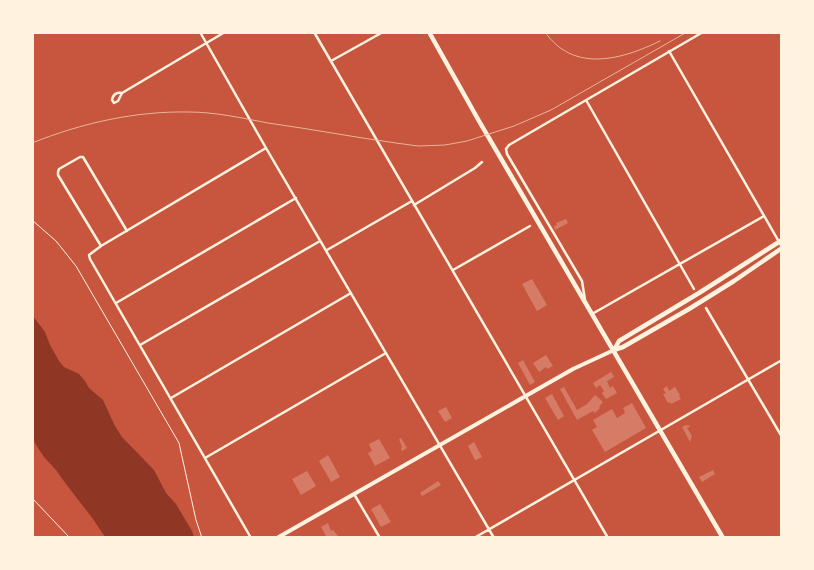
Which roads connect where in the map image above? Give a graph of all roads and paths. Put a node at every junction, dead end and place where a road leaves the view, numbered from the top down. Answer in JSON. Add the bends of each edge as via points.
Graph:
{"nodes":[{"id":1,"x":200,"y":32,"type":"edge"},
{"id":2,"x":225,"y":32,"type":"edge"},
{"id":3,"x":314,"y":32,"type":"edge"},
{"id":4,"x":383,"y":32,"type":"edge"},
{"id":5,"x":430,"y":32,"type":"edge"},
{"id":6,"x":703,"y":32,"type":"edge"},
{"id":7,"x":206,"y":43,"type":"junction"},
{"id":8,"x":669,"y":51,"type":"junction"},
{"id":9,"x":331,"y":61,"type":"junction"},
{"id":10,"x":122,"y":93,"type":"junction"},
{"id":11,"x":586,"y":100,"type":"junction"},
{"id":12,"x":266,"y":148,"type":"junction"},
{"id":13,"x":482,"y":162,"type":"dead end"},
{"id":14,"x":296,"y":198,"type":"junction"},
{"id":15,"x":412,"y":200,"type":"junction"},
{"id":16,"x":414,"y":205,"type":"junction"},
{"id":17,"x":764,"y":216,"type":"junction"},
{"id":18,"x":32,"y":220,"type":"edge"},
{"id":19,"x":530,"y":226,"type":"dead end"},
{"id":20,"x":126,"y":231,"type":"junction"},
{"id":21,"x":320,"y":241,"type":"junction"},
{"id":22,"x":780,"y":241,"type":"edge"},
{"id":23,"x":102,"y":246,"type":"junction"},
{"id":24,"x":782,"y":247,"type":"edge"},
{"id":25,"x":326,"y":250,"type":"junction"},
{"id":26,"x":680,"y":264,"type":"junction"},
{"id":27,"x":452,"y":271,"type":"junction"},
{"id":28,"x":694,"y":289,"type":"dead end"},
{"id":29,"x":351,"y":293,"type":"junction"},
{"id":30,"x":116,"y":303,"type":"junction"},
{"id":31,"x":586,"y":304,"type":"junction"},
{"id":32,"x":706,"y":308,"type":"dead end"},
{"id":33,"x":592,"y":314,"type":"junction"},
{"id":34,"x":140,"y":346,"type":"junction"},
{"id":35,"x":614,"y":350,"type":"junction"},
{"id":36,"x":386,"y":353,"type":"junction"},
{"id":37,"x":782,"y":360,"type":"edge"},
{"id":38,"x":748,"y":379,"type":"junction"},
{"id":39,"x":526,"y":397,"type":"junction"},
{"id":40,"x":170,"y":398,"type":"junction"},
{"id":41,"x":660,"y":429,"type":"junction"},
{"id":42,"x":782,"y":437,"type":"edge"},
{"id":43,"x":439,"y":444,"type":"junction"},
{"id":44,"x":205,"y":458,"type":"junction"},
{"id":45,"x":575,"y":480,"type":"junction"},
{"id":46,"x":354,"y":494,"type":"junction"},
{"id":47,"x":32,"y":498,"type":"edge"},
{"id":48,"x":489,"y":529,"type":"junction"},
{"id":49,"x":70,"y":538,"type":"edge"},
{"id":50,"x":202,"y":538,"type":"edge"},
{"id":51,"x":251,"y":538,"type":"edge"},
{"id":52,"x":277,"y":538,"type":"edge"},
{"id":53,"x":380,"y":538,"type":"edge"},
{"id":54,"x":474,"y":538,"type":"edge"},
{"id":55,"x":494,"y":538,"type":"edge"},
{"id":56,"x":608,"y":538,"type":"edge"},
{"id":57,"x":723,"y":538,"type":"edge"}],
"edges":[{"from":1,"to":7,"type":"street"},
{"from":2,"to":7,"type":"street"},
{"from":3,"to":9,"type":"street"},
{"from":4,"to":9,"type":"street"},
{"from":5,"to":31,"type":"main road"},
{"from":6,"to":8,"type":"street"},
{"from":7,"to":10,"type":"street"},
{"from":7,"to":12,"type":"street"},
{"from":8,"to":11,"type":"street"},
{"from":8,"to":17,"type":"street"},
{"from":9,"to":15,"type":"street"},
{"from":10,"to":10,"type":"street","via":[[112,97],[114,103],[118,102]]},
{"from":11,"to":26,"type":"street"},
{"from":11,"to":31,"type":"street","via":[[506,149],[582,281]]},
{"from":12,"to":14,"type":"street"},
{"from":12,"to":20,"type":"street"},
{"from":13,"to":16,"type":"street"},
{"from":14,"to":21,"type":"street"},
{"from":14,"to":30,"type":"street"},
{"from":15,"to":16,"type":"street"},
{"from":15,"to":25,"type":"street"},
{"from":16,"to":27,"type":"street"},
{"from":17,"to":22,"type":"street"},
{"from":17,"to":26,"type":"street"},
{"from":18,"to":50,"type":"path","via":[[56,241],[76,266],[179,443]]},
{"from":19,"to":27,"type":"street"},
{"from":20,"to":23,"type":"street"},
{"from":20,"to":23,"type":"street","via":[[83,157],[59,169],[58,175]]},
{"from":21,"to":25,"type":"street"},
{"from":21,"to":34,"type":"street"},
{"from":22,"to":24,"type":"street"},
{"from":22,"to":35,"type":"main road","via":[[619,341]]},
{"from":23,"to":30,"type":"street","via":[[89,257]]},
{"from":24,"to":35,"type":"main road","via":[[689,309]]},
{"from":25,"to":29,"type":"street"},
{"from":26,"to":28,"type":"street"},
{"from":26,"to":33,"type":"street"},
{"from":27,"to":39,"type":"street"},
{"from":29,"to":36,"type":"street"},
{"from":29,"to":40,"type":"street"},
{"from":30,"to":34,"type":"street"},
{"from":31,"to":33,"type":"main road"},
{"from":32,"to":38,"type":"street"},
{"from":33,"to":35,"type":"main road"},
{"from":34,"to":40,"type":"street"},
{"from":35,"to":39,"type":"main road","via":[[573,369]]},
{"from":35,"to":41,"type":"main road"},
{"from":36,"to":43,"type":"street"},
{"from":36,"to":44,"type":"street"},
{"from":37,"to":38,"type":"street"},
{"from":38,"to":41,"type":"street"},
{"from":38,"to":42,"type":"street"},
{"from":39,"to":43,"type":"main road"},
{"from":39,"to":45,"type":"street"},
{"from":40,"to":44,"type":"street"},
{"from":41,"to":45,"type":"street"},
{"from":41,"to":57,"type":"main road"},
{"from":43,"to":46,"type":"main road"},
{"from":43,"to":48,"type":"street"},
{"from":44,"to":51,"type":"street"},
{"from":45,"to":48,"type":"street"},
{"from":45,"to":56,"type":"street"},
{"from":46,"to":52,"type":"main road"},
{"from":46,"to":53,"type":"street"},
{"from":47,"to":49,"type":"path"},
{"from":48,"to":54,"type":"street"},
{"from":48,"to":55,"type":"street"}]}
